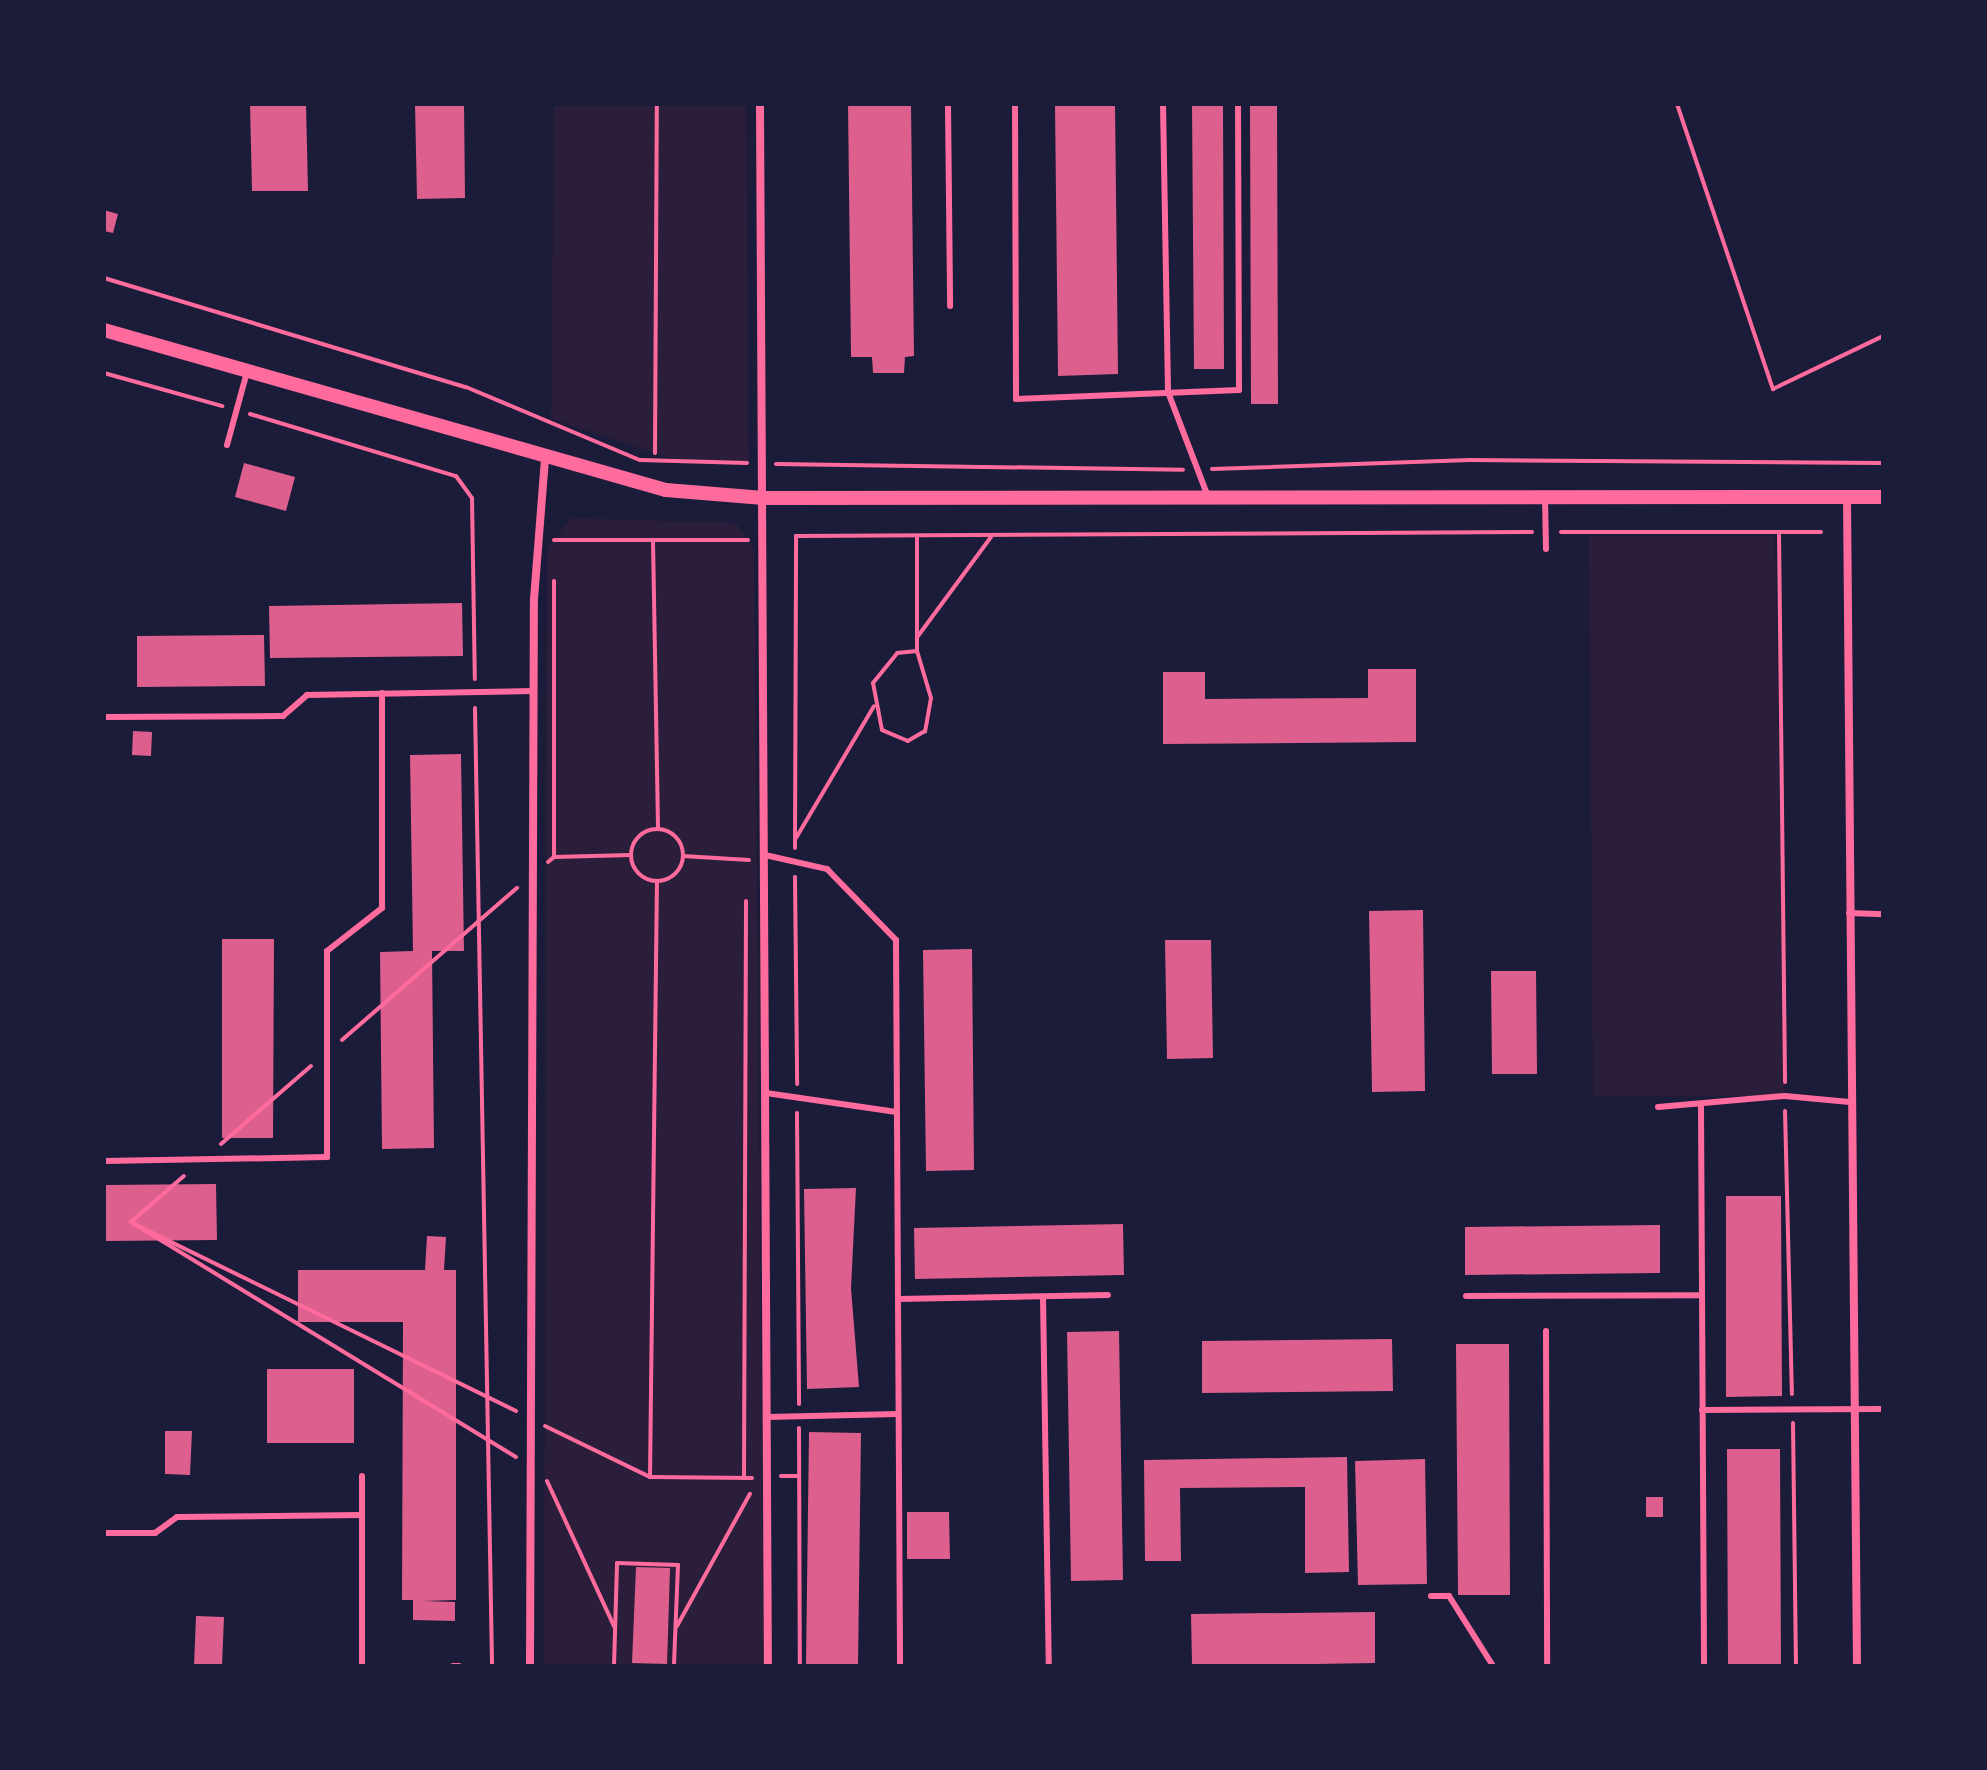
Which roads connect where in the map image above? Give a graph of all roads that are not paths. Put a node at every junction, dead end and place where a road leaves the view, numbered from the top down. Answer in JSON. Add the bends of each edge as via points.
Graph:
{"nodes":[{"id":1,"x":760,"y":104,"type":"edge"},
{"id":2,"x":948,"y":104,"type":"edge"},
{"id":3,"x":1015,"y":104,"type":"edge"},
{"id":4,"x":1163,"y":104,"type":"edge"},
{"id":5,"x":1238,"y":104,"type":"edge"},
{"id":6,"x":950,"y":306,"type":"dead end"},
{"id":7,"x":104,"y":330,"type":"edge"},
{"id":8,"x":247,"y":372,"type":"junction"},
{"id":9,"x":1168,"y":392,"type":"junction"},
{"id":10,"x":227,"y":445,"type":"dead end"},
{"id":11,"x":545,"y":460,"type":"junction"},
{"id":12,"x":1208,"y":497,"type":"junction"},
{"id":13,"x":1545,"y":497,"type":"junction"},
{"id":14,"x":1847,"y":497,"type":"junction"},
{"id":15,"x":1883,"y":497,"type":"edge"},
{"id":16,"x":764,"y":498,"type":"junction"},
{"id":17,"x":1546,"y":549,"type":"dead end"},
{"id":18,"x":534,"y":691,"type":"junction"},
{"id":19,"x":382,"y":693,"type":"junction"},
{"id":20,"x":104,"y":717,"type":"edge"},
{"id":21,"x":765,"y":858,"type":"junction"},
{"id":22,"x":1849,"y":913,"type":"junction"},
{"id":23,"x":1883,"y":914,"type":"edge"},
{"id":24,"x":766,"y":1093,"type":"junction"},
{"id":25,"x":1850,"y":1102,"type":"junction"},
{"id":26,"x":1701,"y":1106,"type":"junction"},
{"id":27,"x":1658,"y":1107,"type":"dead end"},
{"id":28,"x":897,"y":1112,"type":"junction"},
{"id":29,"x":104,"y":1161,"type":"edge"},
{"id":30,"x":1108,"y":1295,"type":"dead end"},
{"id":31,"x":1702,"y":1295,"type":"junction"},
{"id":32,"x":1466,"y":1296,"type":"dead end"},
{"id":33,"x":1043,"y":1297,"type":"junction"},
{"id":34,"x":898,"y":1299,"type":"junction"},
{"id":35,"x":1546,"y":1331,"type":"dead end"},
{"id":36,"x":1883,"y":1409,"type":"edge"},
{"id":37,"x":1702,"y":1410,"type":"junction"},
{"id":38,"x":1851,"y":1410,"type":"junction"},
{"id":39,"x":898,"y":1414,"type":"junction"},
{"id":40,"x":767,"y":1417,"type":"junction"},
{"id":41,"x":362,"y":1476,"type":"dead end"},
{"id":42,"x":361,"y":1515,"type":"junction"},
{"id":43,"x":104,"y":1533,"type":"edge"},
{"id":44,"x":1431,"y":1596,"type":"dead end"},
{"id":45,"x":362,"y":1666,"type":"edge"},
{"id":46,"x":530,"y":1666,"type":"edge"},
{"id":47,"x":768,"y":1666,"type":"edge"},
{"id":48,"x":900,"y":1666,"type":"edge"},
{"id":49,"x":1049,"y":1666,"type":"edge"},
{"id":50,"x":1493,"y":1666,"type":"edge"},
{"id":51,"x":1547,"y":1666,"type":"edge"},
{"id":52,"x":1704,"y":1666,"type":"edge"},
{"id":53,"x":1857,"y":1666,"type":"edge"}],
"edges":[{"from":1,"to":16,"type":"street"},
{"from":2,"to":6,"type":"lane"},
{"from":3,"to":9,"type":"lane","via":[[1016,399]]},
{"from":4,"to":9,"type":"lane"},
{"from":5,"to":9,"type":"lane","via":[[1239,390]]},
{"from":7,"to":8,"type":"street"},
{"from":8,"to":10,"type":"lane"},
{"from":8,"to":11,"type":"street"},
{"from":9,"to":12,"type":"lane"},
{"from":11,"to":16,"type":"street","via":[[666,490]]},
{"from":11,"to":18,"type":"street"},
{"from":12,"to":13,"type":"street"},
{"from":12,"to":16,"type":"street"},
{"from":13,"to":14,"type":"street"},
{"from":13,"to":17,"type":"lane"},
{"from":14,"to":15,"type":"street"},
{"from":14,"to":22,"type":"street"},
{"from":16,"to":21,"type":"street"},
{"from":18,"to":19,"type":"lane"},
{"from":18,"to":46,"type":"street"},
{"from":19,"to":20,"type":"lane","via":[[307,695],[283,716]]},
{"from":19,"to":29,"type":"lane","via":[[382,908],[327,951],[327,1157]]},
{"from":21,"to":24,"type":"street"},
{"from":21,"to":28,"type":"lane","via":[[827,869],[896,940]]},
{"from":22,"to":23,"type":"lane"},
{"from":22,"to":25,"type":"street"},
{"from":24,"to":28,"type":"lane"},
{"from":24,"to":40,"type":"street"},
{"from":25,"to":26,"type":"lane","via":[[1785,1096]]},
{"from":25,"to":38,"type":"street"},
{"from":26,"to":27,"type":"lane"},
{"from":26,"to":31,"type":"lane"},
{"from":28,"to":34,"type":"lane"},
{"from":30,"to":33,"type":"lane"},
{"from":31,"to":32,"type":"lane"},
{"from":31,"to":37,"type":"lane"},
{"from":33,"to":34,"type":"lane"},
{"from":33,"to":49,"type":"lane"},
{"from":34,"to":39,"type":"lane"},
{"from":35,"to":51,"type":"lane"},
{"from":36,"to":38,"type":"lane"},
{"from":37,"to":38,"type":"lane"},
{"from":37,"to":52,"type":"lane"},
{"from":38,"to":53,"type":"street"},
{"from":39,"to":40,"type":"lane"},
{"from":39,"to":48,"type":"lane"},
{"from":40,"to":47,"type":"street"},
{"from":41,"to":42,"type":"lane"},
{"from":42,"to":43,"type":"lane","via":[[177,1517],[155,1533]]},
{"from":42,"to":45,"type":"lane"},
{"from":44,"to":50,"type":"lane","via":[[1449,1596]]}]}
